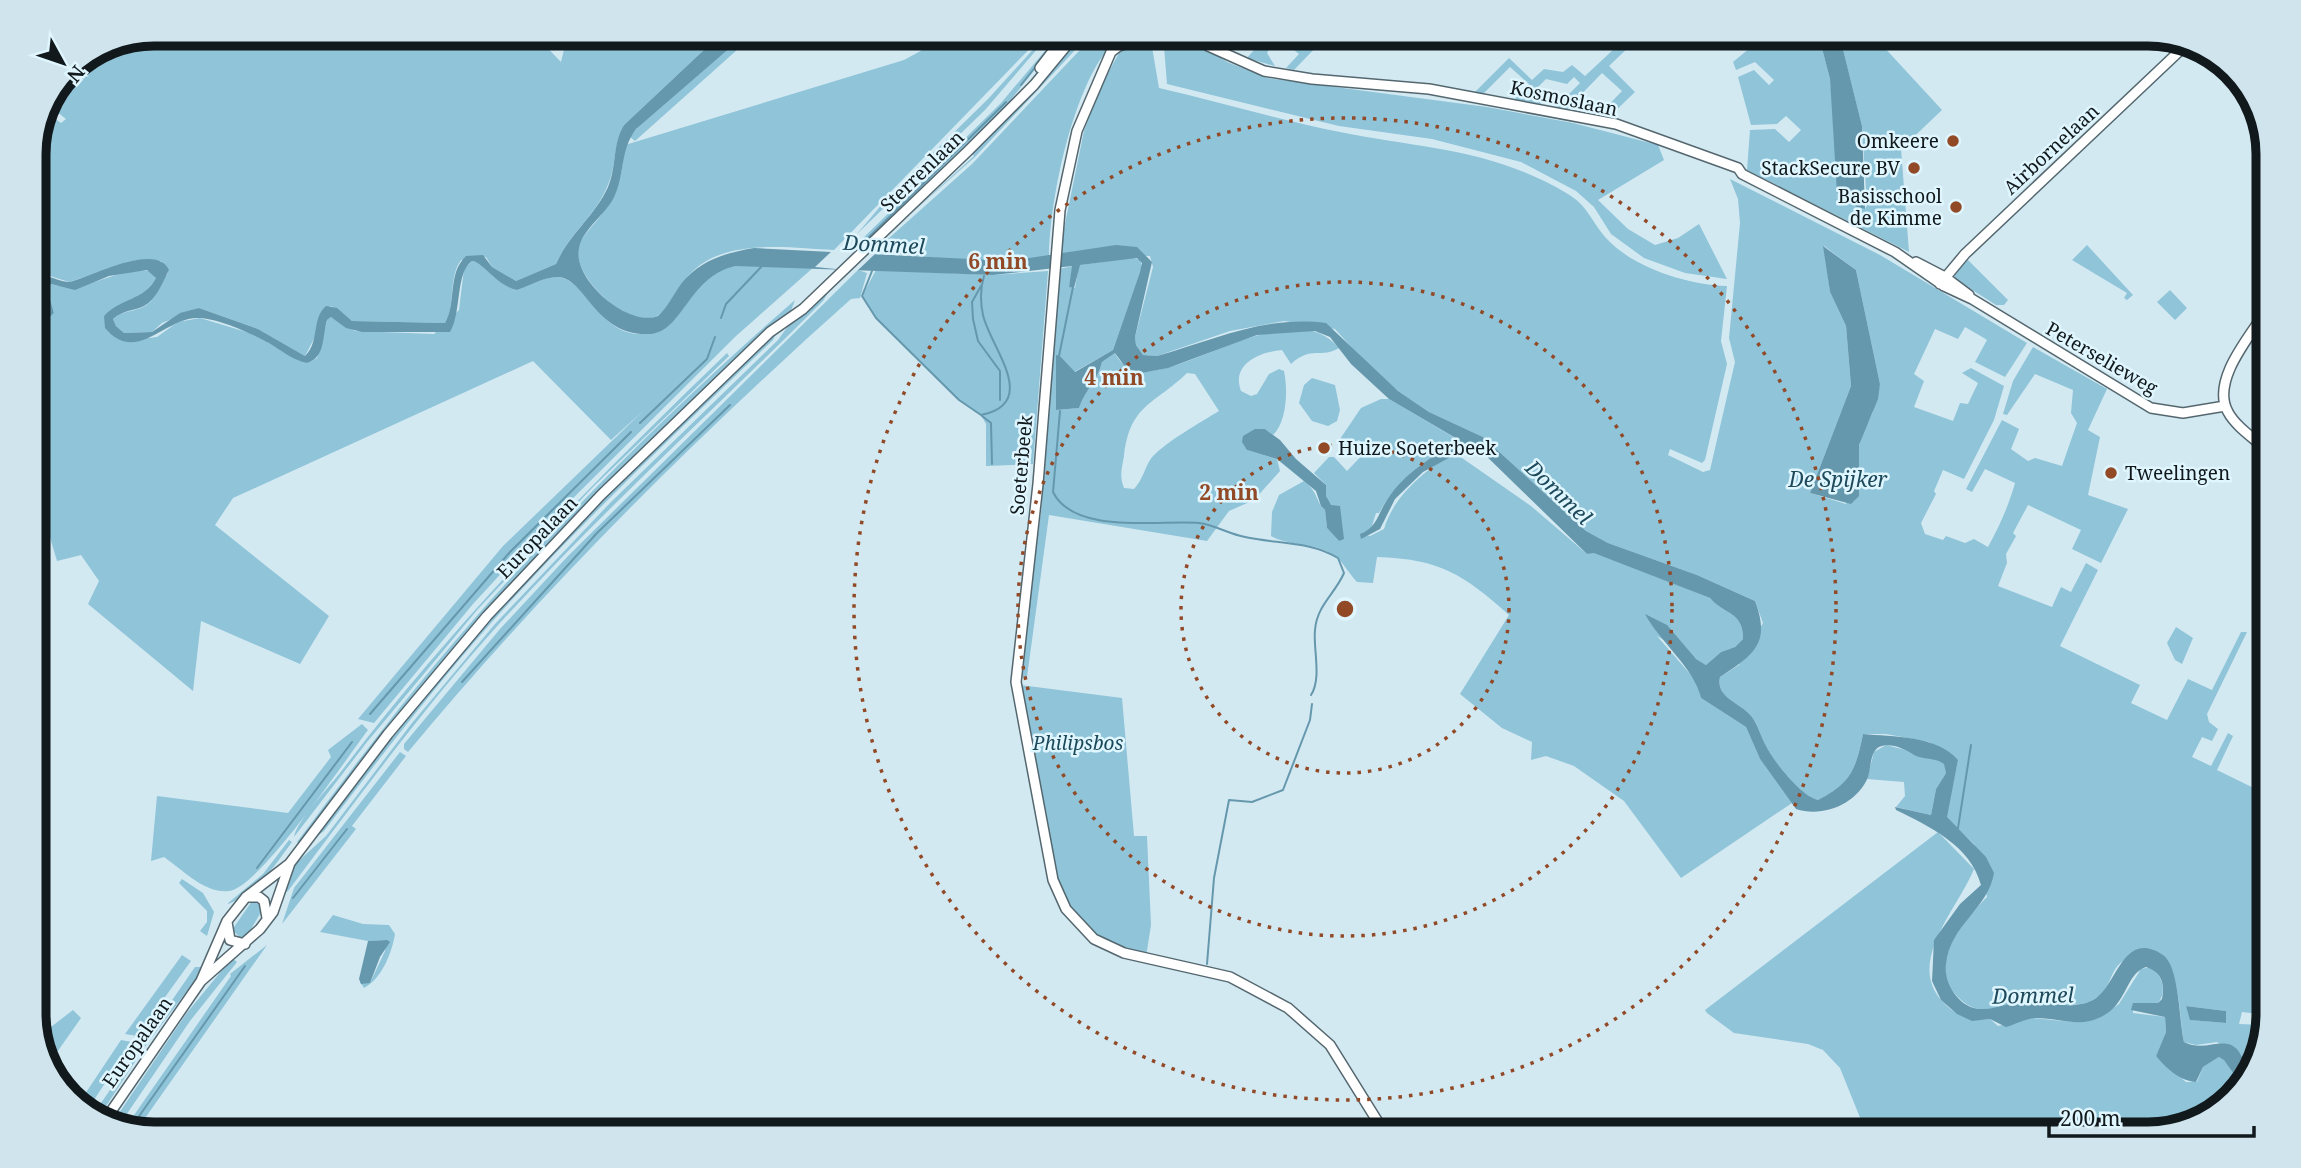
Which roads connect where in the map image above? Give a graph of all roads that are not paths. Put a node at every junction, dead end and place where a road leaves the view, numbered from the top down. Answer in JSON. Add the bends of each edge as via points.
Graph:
{"nodes":[{"id":1,"x":1057,"y":46,"type":"edge"},
{"id":2,"x":1065,"y":46,"type":"edge"},
{"id":3,"x":1120,"y":46,"type":"edge"},
{"id":4,"x":1207,"y":46,"type":"edge"},
{"id":5,"x":2180,"y":51,"type":"edge"},
{"id":6,"x":1021,"y":95,"type":"junction"},
{"id":7,"x":844,"y":270,"type":"joint"},
{"id":8,"x":1943,"y":280,"type":"junction"},
{"id":9,"x":2255,"y":328,"type":"edge"},
{"id":10,"x":2225,"y":406,"type":"junction"},
{"id":11,"x":2255,"y":439,"type":"edge"},
{"id":12,"x":290,"y":863,"type":"junction"},
{"id":13,"x":246,"y":898,"type":"junction"},
{"id":14,"x":267,"y":920,"type":"junction"},
{"id":15,"x":227,"y":921,"type":"junction"},
{"id":16,"x":247,"y":944,"type":"junction"},
{"id":17,"x":201,"y":981,"type":"junction"},
{"id":18,"x":110,"y":1113,"type":"edge"},
{"id":19,"x":1378,"y":1123,"type":"edge"}],
"edges":[{"from":1,"to":6,"type":"street","name":"Sterrenlaan"},
{"from":2,"to":6,"type":"street","name":"Sterrenlaan"},
{"from":3,"to":19,"type":"street","name":"Soeterbeek","via":[[1115,48],[1086,103],[1070,159],[1056,250],[1038,484],[1016,682],[1053,880],[1066,909],[1086,934],[1124,953],[1230,977],[1288,1008],[1330,1045]]},
{"from":4,"to":8,"type":"street","name":"Kosmoslaan","via":[[1264,71],[1429,89],[1616,124],[1738,169]]},
{"from":5,"to":8,"type":"street","name":"Airbornelaan"},
{"from":6,"to":7,"type":"street","name":"Sterrenlaan"},
{"from":7,"to":12,"type":"street","name":"Europalaan","via":[[803,309],[770,331],[601,495],[503,599],[412,705]]},
{"from":8,"to":10,"type":"street","name":"Peterselieweg","via":[[2151,408],[2183,413]]},
{"from":9,"to":10,"type":"street","via":[[2229,372]]},
{"from":10,"to":11,"type":"street"},
{"from":12,"to":13,"type":"street","name":"Europalaan"},
{"from":12,"to":14,"type":"street","name":"Europalaan"},
{"from":13,"to":14,"type":"street","via":[[264,901]]},
{"from":13,"to":15,"type":"street"},
{"from":14,"to":16,"type":"street"},
{"from":15,"to":16,"type":"street","via":[[230,940]]},
{"from":15,"to":17,"type":"street","name":"Europalaan"},
{"from":16,"to":17,"type":"street","name":"Europalaan"},
{"from":17,"to":18,"type":"street","name":"Europalaan"}]}
